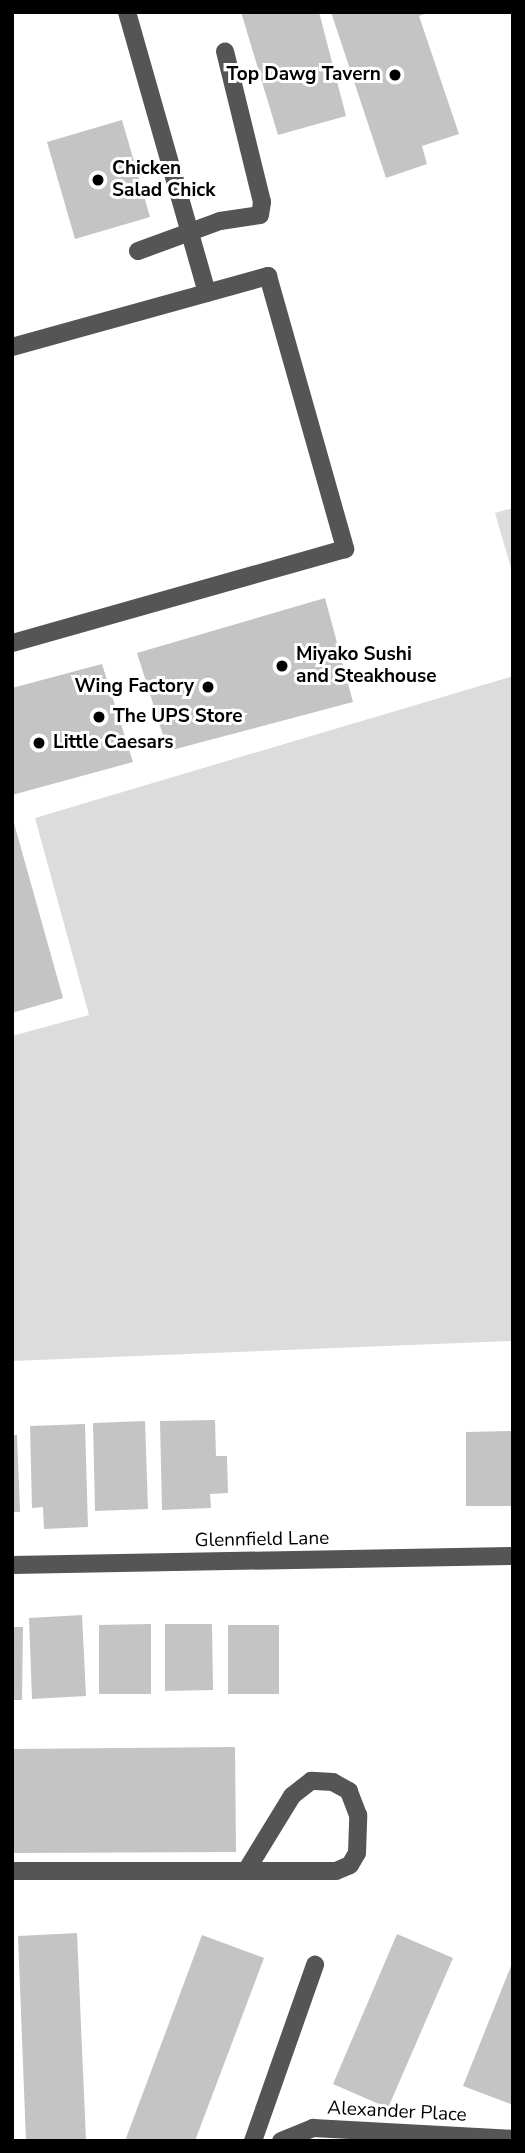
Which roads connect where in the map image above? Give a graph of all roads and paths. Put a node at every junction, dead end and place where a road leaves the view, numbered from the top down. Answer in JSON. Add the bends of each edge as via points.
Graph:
{"nodes":[{"id":1,"x":127,"y":12,"type":"edge"},
{"id":2,"x":225,"y":51,"type":"dead end"},
{"id":3,"x":190,"y":232,"type":"junction"},
{"id":4,"x":138,"y":251,"type":"dead end"},
{"id":5,"x":207,"y":293,"type":"junction"},
{"id":6,"x":12,"y":347,"type":"edge"},
{"id":7,"x":12,"y":643,"type":"edge"},
{"id":8,"x":513,"y":1556,"type":"edge"},
{"id":9,"x":12,"y":1565,"type":"edge"},
{"id":10,"x":12,"y":1871,"type":"edge"},
{"id":11,"x":246,"y":1871,"type":"junction"},
{"id":12,"x":315,"y":1965,"type":"dead end"},
{"id":13,"x":513,"y":2140,"type":"edge"},
{"id":14,"x":253,"y":2141,"type":"edge"},
{"id":15,"x":281,"y":2141,"type":"edge"}],
"edges":[{"from":1,"to":3,"type":"street"},
{"from":2,"to":3,"type":"street","via":[[263,208],[253,219],[220,221]]},
{"from":3,"to":4,"type":"street"},
{"from":3,"to":5,"type":"street"},
{"from":5,"to":6,"type":"street"},
{"from":5,"to":7,"type":"street","via":[[268,276],[345,549]]},
{"from":8,"to":9,"type":"street","name":"Glennfield Lane"},
{"from":10,"to":11,"type":"street"},
{"from":11,"to":11,"type":"street","via":[[336,1871],[350,1865],[357,1853],[358,1815],[349,1791],[332,1782],[311,1781],[292,1796]]},
{"from":12,"to":14,"type":"street"},
{"from":13,"to":15,"type":"street","name":"Alexander Place","via":[[313,2129]]}]}
